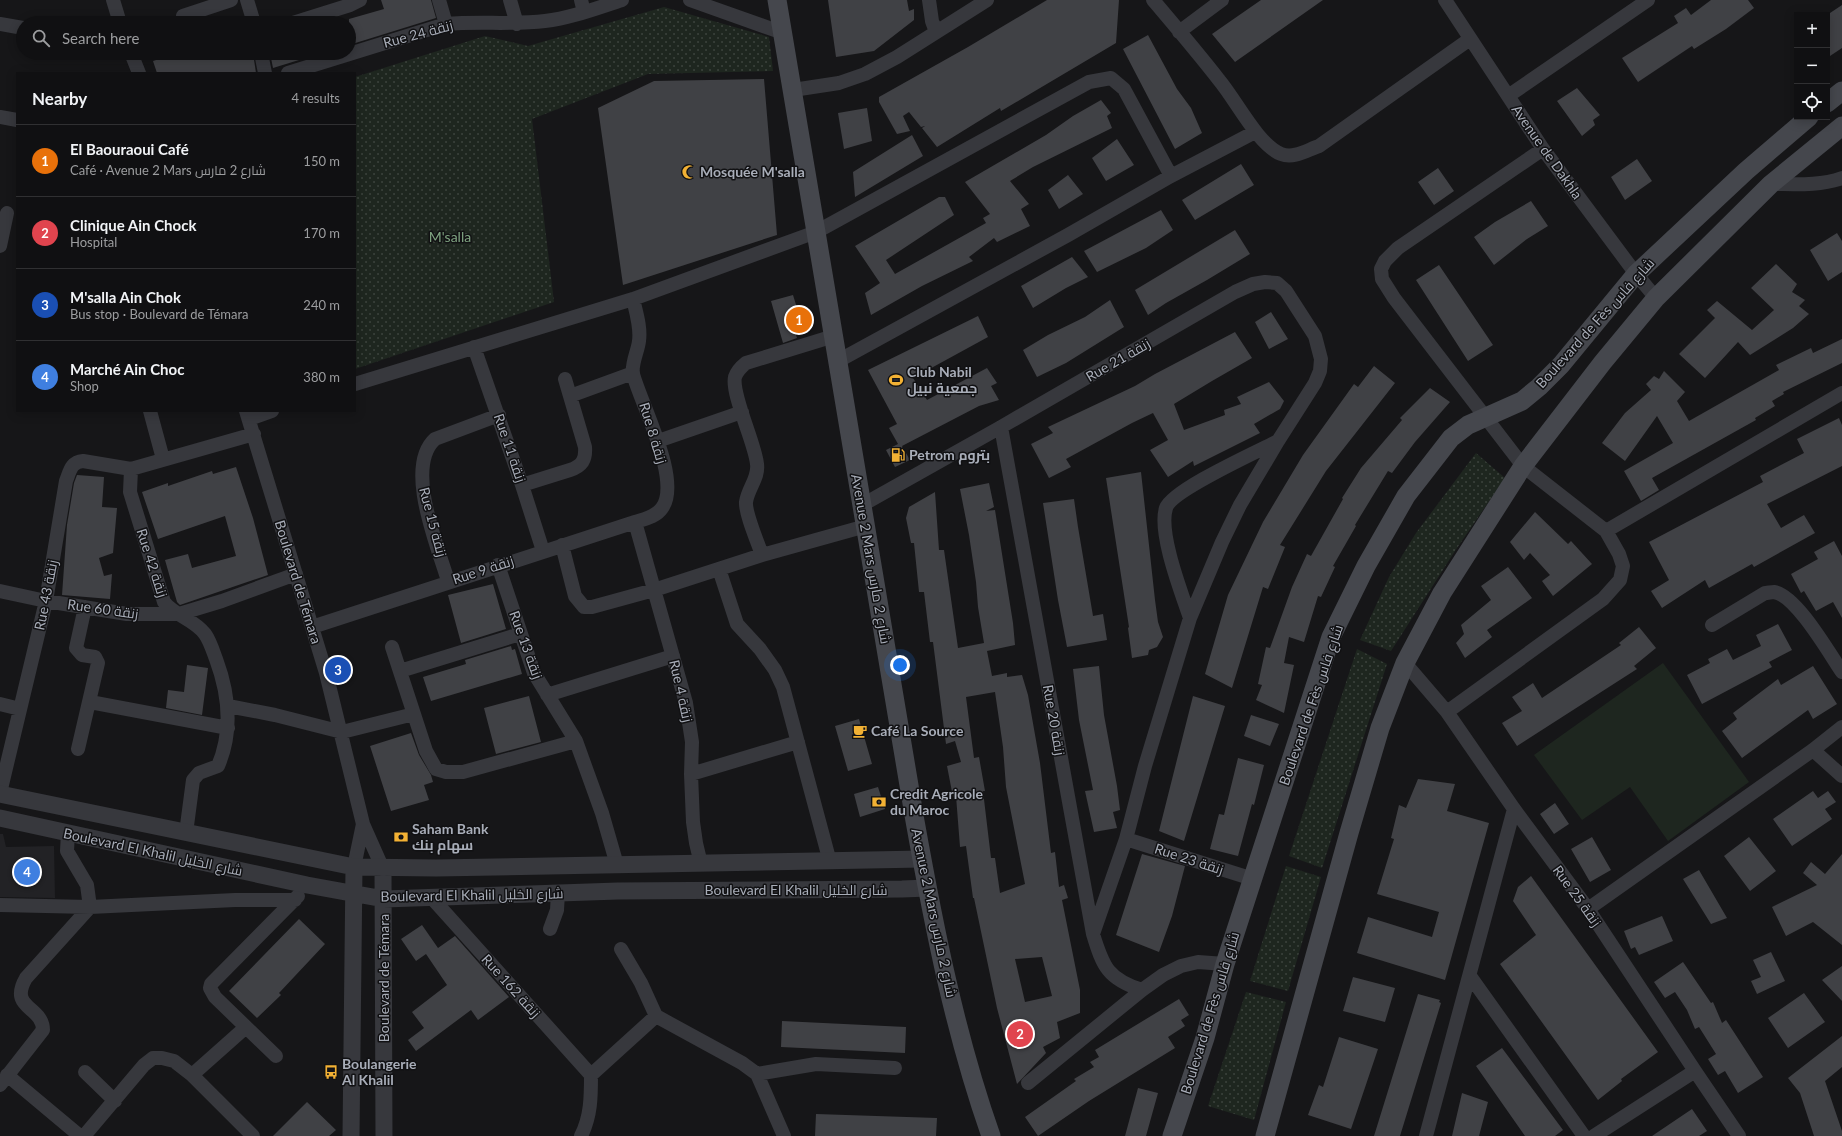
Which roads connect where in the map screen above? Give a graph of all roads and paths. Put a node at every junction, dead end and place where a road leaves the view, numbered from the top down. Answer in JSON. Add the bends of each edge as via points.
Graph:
{"nodes":[{"id":1,"x":113,"y":0,"type":"edge"},
{"id":2,"x":230,"y":0,"type":"edge"},
{"id":3,"x":247,"y":0,"type":"edge"},
{"id":4,"x":360,"y":0,"type":"edge"},
{"id":5,"x":439,"y":0,"type":"edge"},
{"id":6,"x":510,"y":0,"type":"edge"},
{"id":7,"x":622,"y":0,"type":"edge"},
{"id":8,"x":690,"y":0,"type":"edge"},
{"id":9,"x":777,"y":0,"type":"edge"},
{"id":10,"x":929,"y":0,"type":"edge"},
{"id":11,"x":987,"y":0,"type":"edge"},
{"id":12,"x":1153,"y":0,"type":"edge"},
{"id":13,"x":1222,"y":0,"type":"edge"},
{"id":14,"x":1445,"y":0,"type":"edge"},
{"id":15,"x":1648,"y":0,"type":"edge"},
{"id":16,"x":582,"y":6,"type":"edge"},
{"id":17,"x":118,"y":16,"type":"edge"},
{"id":18,"x":183,"y":16,"type":"dead end"},
{"id":19,"x":252,"y":16,"type":"edge"},
{"id":20,"x":315,"y":16,"type":"edge"},
{"id":21,"x":0,"y":24,"type":"edge"},
{"id":22,"x":446,"y":24,"type":"junction"},
{"id":23,"x":517,"y":24,"type":"junction"},
{"id":24,"x":16,"y":27,"type":"edge"},
{"id":25,"x":936,"y":32,"type":"junction"},
{"id":26,"x":1179,"y":32,"type":"junction"},
{"id":27,"x":783,"y":33,"type":"junction"},
{"id":28,"x":1470,"y":38,"type":"junction"},
{"id":29,"x":356,"y":52,"type":"edge"},
{"id":30,"x":134,"y":60,"type":"edge"},
{"id":31,"x":262,"y":60,"type":"edge"},
{"id":32,"x":330,"y":60,"type":"edge"},
{"id":33,"x":139,"y":72,"type":"edge"},
{"id":34,"x":265,"y":72,"type":"edge"},
{"id":35,"x":291,"y":72,"type":"edge"},
{"id":36,"x":793,"y":90,"type":"junction"},
{"id":37,"x":1842,"y":91,"type":"edge"},
{"id":38,"x":1508,"y":96,"type":"junction"},
{"id":39,"x":1830,"y":101,"type":"edge"},
{"id":40,"x":0,"y":117,"type":"edge"},
{"id":41,"x":16,"y":120,"type":"edge"},
{"id":42,"x":1806,"y":120,"type":"edge"},
{"id":43,"x":1842,"y":126,"type":"edge"},
{"id":44,"x":1255,"y":132,"type":"junction"},
{"id":45,"x":1543,"y":149,"type":"junction"},
{"id":46,"x":1171,"y":176,"type":"junction"},
{"id":47,"x":1842,"y":178,"type":"edge"},
{"id":48,"x":1771,"y":184,"type":"junction"},
{"id":49,"x":8,"y":213,"type":"edge"},
{"id":50,"x":816,"y":232,"type":"junction"},
{"id":51,"x":0,"y":246,"type":"edge"},
{"id":52,"x":1636,"y":274,"type":"junction"},
{"id":53,"x":1656,"y":298,"type":"junction"},
{"id":54,"x":633,"y":299,"type":"junction"},
{"id":55,"x":834,"y":336,"type":"junction"},
{"id":56,"x":474,"y":347,"type":"junction"},
{"id":57,"x":838,"y":361,"type":"junction"},
{"id":58,"x":633,"y":372,"type":"junction"},
{"id":59,"x":565,"y":379,"type":"dead end"},
{"id":60,"x":356,"y":384,"type":"edge"},
{"id":61,"x":1842,"y":393,"type":"edge"},
{"id":62,"x":570,"y":396,"type":"junction"},
{"id":63,"x":150,"y":412,"type":"edge"},
{"id":64,"x":266,"y":412,"type":"edge"},
{"id":65,"x":742,"y":412,"type":"junction"},
{"id":66,"x":248,"y":415,"type":"edge"},
{"id":67,"x":499,"y":415,"type":"junction"},
{"id":68,"x":1485,"y":417,"type":"junction"},
{"id":69,"x":1001,"y":427,"type":"junction"},
{"id":70,"x":254,"y":434,"type":"junction"},
{"id":71,"x":658,"y":441,"type":"junction"},
{"id":72,"x":1278,"y":441,"type":"junction"},
{"id":73,"x":163,"y":459,"type":"junction"},
{"id":74,"x":1524,"y":466,"type":"junction"},
{"id":75,"x":131,"y":469,"type":"junction"},
{"id":76,"x":522,"y":485,"type":"junction"},
{"id":77,"x":862,"y":505,"type":"junction"},
{"id":78,"x":654,"y":515,"type":"joint"},
{"id":79,"x":635,"y":522,"type":"junction"},
{"id":80,"x":866,"y":526,"type":"junction"},
{"id":81,"x":1606,"y":531,"type":"junction"},
{"id":82,"x":562,"y":545,"type":"junction"},
{"id":83,"x":542,"y":551,"type":"junction"},
{"id":84,"x":762,"y":555,"type":"junction"},
{"id":85,"x":498,"y":565,"type":"junction"},
{"id":86,"x":719,"y":569,"type":"junction"},
{"id":87,"x":296,"y":574,"type":"junction"},
{"id":88,"x":448,"y":581,"type":"junction"},
{"id":89,"x":654,"y":590,"type":"junction"},
{"id":90,"x":0,"y":591,"type":"edge"},
{"id":91,"x":46,"y":601,"type":"junction"},
{"id":92,"x":85,"y":607,"type":"junction"},
{"id":93,"x":179,"y":614,"type":"junction"},
{"id":94,"x":1190,"y":618,"type":"junction"},
{"id":95,"x":1712,"y":625,"type":"dead end"},
{"id":96,"x":312,"y":627,"type":"junction"},
{"id":97,"x":520,"y":634,"type":"junction"},
{"id":98,"x":392,"y":647,"type":"dead end"},
{"id":99,"x":673,"y":656,"type":"junction"},
{"id":100,"x":1405,"y":663,"type":"junction"},
{"id":101,"x":400,"y":671,"type":"junction"},
{"id":102,"x":1842,"y":672,"type":"edge"},
{"id":103,"x":547,"y":695,"type":"junction"},
{"id":104,"x":90,"y":702,"type":"junction"},
{"id":105,"x":0,"y":704,"type":"edge"},
{"id":106,"x":228,"y":706,"type":"junction"},
{"id":107,"x":20,"y":709,"type":"junction"},
{"id":108,"x":1448,"y":712,"type":"junction"},
{"id":109,"x":414,"y":714,"type":"junction"},
{"id":110,"x":1842,"y":727,"type":"edge"},
{"id":111,"x":228,"y":728,"type":"junction"},
{"id":112,"x":342,"y":732,"type":"junction"},
{"id":113,"x":576,"y":741,"type":"junction"},
{"id":114,"x":798,"y":742,"type":"junction"},
{"id":115,"x":78,"y":749,"type":"dead end"},
{"id":116,"x":1813,"y":750,"type":"junction"},
{"id":117,"x":691,"y":774,"type":"junction"},
{"id":118,"x":1842,"y":776,"type":"edge"},
{"id":119,"x":0,"y":794,"type":"edge"},
{"id":120,"x":1514,"y":809,"type":"junction"},
{"id":121,"x":0,"y":818,"type":"edge"},
{"id":122,"x":363,"y":824,"type":"junction"},
{"id":123,"x":68,"y":833,"type":"junction"},
{"id":124,"x":186,"y":833,"type":"junction"},
{"id":125,"x":1126,"y":839,"type":"junction"},
{"id":126,"x":922,"y":859,"type":"junction"},
{"id":127,"x":830,"y":862,"type":"junction"},
{"id":128,"x":701,"y":864,"type":"junction"},
{"id":129,"x":617,"y":865,"type":"junction"},
{"id":130,"x":354,"y":867,"type":"junction"},
{"id":131,"x":383,"y":868,"type":"junction"},
{"id":132,"x":1253,"y":879,"type":"junction"},
{"id":133,"x":307,"y":885,"type":"junction"},
{"id":134,"x":928,"y":888,"type":"junction"},
{"id":135,"x":558,"y":893,"type":"junction"},
{"id":136,"x":353,"y":894,"type":"junction"},
{"id":137,"x":431,"y":897,"type":"junction"},
{"id":138,"x":384,"y":899,"type":"junction"},
{"id":139,"x":295,"y":900,"type":"junction"},
{"id":140,"x":0,"y":904,"type":"edge"},
{"id":141,"x":90,"y":907,"type":"junction"},
{"id":142,"x":1588,"y":909,"type":"junction"},
{"id":143,"x":550,"y":929,"type":"dead end"},
{"id":144,"x":1093,"y":934,"type":"junction"},
{"id":145,"x":621,"y":948,"type":"dead end"},
{"id":146,"x":1225,"y":964,"type":"junction"},
{"id":147,"x":1470,"y":976,"type":"junction"},
{"id":148,"x":1142,"y":990,"type":"junction"},
{"id":149,"x":656,"y":1016,"type":"junction"},
{"id":150,"x":246,"y":1027,"type":"junction"},
{"id":151,"x":276,"y":1056,"type":"dead end"},
{"id":152,"x":895,"y":1068,"type":"dead end"},
{"id":153,"x":1694,"y":1071,"type":"junction"},
{"id":154,"x":85,"y":1072,"type":"dead end"},
{"id":155,"x":757,"y":1074,"type":"junction"},
{"id":156,"x":192,"y":1075,"type":"junction"},
{"id":157,"x":591,"y":1075,"type":"junction"},
{"id":158,"x":4,"y":1080,"type":"edge"},
{"id":159,"x":1028,"y":1084,"type":"dead end"},
{"id":160,"x":115,"y":1101,"type":"junction"},
{"id":161,"x":80,"y":1136,"type":"edge"},
{"id":162,"x":84,"y":1136,"type":"edge"},
{"id":163,"x":253,"y":1136,"type":"edge"},
{"id":164,"x":351,"y":1136,"type":"edge"},
{"id":165,"x":384,"y":1136,"type":"edge"},
{"id":166,"x":581,"y":1136,"type":"edge"},
{"id":167,"x":784,"y":1136,"type":"edge"},
{"id":168,"x":991,"y":1136,"type":"edge"},
{"id":169,"x":1172,"y":1136,"type":"edge"},
{"id":170,"x":1267,"y":1136,"type":"edge"},
{"id":171,"x":1426,"y":1136,"type":"edge"},
{"id":172,"x":1584,"y":1136,"type":"edge"},
{"id":173,"x":1594,"y":1136,"type":"edge"},
{"id":174,"x":1739,"y":1136,"type":"edge"}],
"edges":[{"from":1,"to":17,"type":"street"},
{"from":2,"to":18,"type":"street"},
{"from":3,"to":19,"type":"street"},
{"from":4,"to":20,"type":"street"},
{"from":5,"to":22,"type":"street"},
{"from":6,"to":23,"type":"street"},
{"from":7,"to":16,"type":"street","name":"Rue 24 زنقة"},
{"from":8,"to":27,"type":"street"},
{"from":9,"to":27,"type":"main road","name":"Avenue 2 Mars شارع 2 مارس"},
{"from":10,"to":25,"type":"street"},
{"from":11,"to":25,"type":"street"},
{"from":12,"to":26,"type":"street"},
{"from":13,"to":26,"type":"street"},
{"from":14,"to":28,"type":"street","name":"Avenue de Dakhla"},
{"from":15,"to":38,"type":"street"},
{"from":16,"to":23,"type":"street","name":"Rue 24 زنقة","via":[[546,21]]},
{"from":21,"to":24,"type":"street"},
{"from":22,"to":23,"type":"street","name":"Rue 24 زنقة"},
{"from":22,"to":29,"type":"street","name":"Rue 24 زنقة"},
{"from":25,"to":36,"type":"street","via":[[865,74],[839,83]]},
{"from":26,"to":44,"type":"street","via":[[1220,81]]},
{"from":27,"to":36,"type":"main road","name":"Avenue 2 Mars شارع 2 مارس"},
{"from":28,"to":38,"type":"street","name":"Avenue de Dakhla"},
{"from":28,"to":44,"type":"street","via":[[1319,146],[1292,156],[1286,155],[1269,146]]},
{"from":30,"to":33,"type":"street"},
{"from":31,"to":34,"type":"street"},
{"from":32,"to":35,"type":"street","name":"Rue 24 زنقة"},
{"from":36,"to":50,"type":"main road","name":"Avenue 2 Mars شارع 2 مارس"},
{"from":37,"to":39,"type":"main road"},
{"from":38,"to":45,"type":"street","name":"Avenue de Dakhla"},
{"from":40,"to":41,"type":"street"},
{"from":42,"to":52,"type":"main road","name":"Boulevard de Fès شارع فاس","via":[[1746,171]]},
{"from":43,"to":48,"type":"main road","name":"Boulevard de Fès شارع فاس"},
{"from":44,"to":46,"type":"street"},
{"from":45,"to":52,"type":"street","name":"Avenue de Dakhla"},
{"from":45,"to":68,"type":"street","via":[[1398,248],[1381,269],[1382,279],[1394,298]]},
{"from":46,"to":50,"type":"street","via":[[1124,89],[1116,80],[1107,78],[1089,82],[1067,93]]},
{"from":46,"to":57,"type":"street"},
{"from":47,"to":48,"type":"street","via":[[1814,184]]},
{"from":48,"to":53,"type":"main road","name":"Boulevard de Fès شارع فاس"},
{"from":49,"to":51,"type":"street"},
{"from":50,"to":54,"type":"street"},
{"from":50,"to":55,"type":"main road","name":"Avenue 2 Mars شارع 2 مارس"},
{"from":52,"to":53,"type":"street","name":"Avenue de Dakhla"},
{"from":52,"to":68,"type":"main road","name":"Boulevard de Fès شارع فاس","via":[[1561,365],[1539,387],[1522,401]]},
{"from":53,"to":74,"type":"main road","name":"Boulevard de Fès شارع فاس","via":[[1603,362]]},
{"from":54,"to":56,"type":"street"},
{"from":54,"to":58,"type":"street","name":"Rue 8 زنقة","via":[[639,335]]},
{"from":55,"to":57,"type":"main road","name":"Avenue 2 Mars شارع 2 مارس"},
{"from":55,"to":65,"type":"street","via":[[760,358],[740,367],[734,384]]},
{"from":56,"to":60,"type":"street"},
{"from":56,"to":67,"type":"street","name":"Rue 11 زنقة"},
{"from":57,"to":77,"type":"main road","name":"Avenue 2 Mars شارع 2 مارس"},
{"from":58,"to":62,"type":"street"},
{"from":58,"to":71,"type":"street","name":"Rue 8 زنقة"},
{"from":59,"to":62,"type":"street"},
{"from":61,"to":81,"type":"street"},
{"from":62,"to":76,"type":"street","via":[[585,447],[583,462],[570,470]]},
{"from":63,"to":73,"type":"street"},
{"from":64,"to":66,"type":"street"},
{"from":65,"to":71,"type":"street"},
{"from":65,"to":84,"type":"street","via":[[757,462],[756,476],[746,505]]},
{"from":66,"to":70,"type":"street","name":"Boulevard de Témara"},
{"from":67,"to":76,"type":"street","name":"Rue 11 زنقة"},
{"from":67,"to":88,"type":"street","name":"Rue 15 زنقة","via":[[435,439],[429,444],[426,452],[422,489]]},
{"from":68,"to":74,"type":"street"},
{"from":68,"to":132,"type":"main road","name":"Boulevard de Fès شارع فاس","via":[[1468,425],[1451,438],[1406,496],[1366,566],[1331,637]]},
{"from":69,"to":72,"type":"street","name":"Rue 21 زنقة","via":[[1235,292],[1265,282],[1277,283],[1286,291],[1315,336],[1321,359],[1315,383]]},
{"from":69,"to":77,"type":"street","name":"Rue 21 زنقة"},
{"from":69,"to":144,"type":"street","name":"Rue 20 زنقة"},
{"from":70,"to":73,"type":"street"},
{"from":70,"to":87,"type":"street","name":"Boulevard de Témara"},
{"from":71,"to":78,"type":"street","name":"Rue 8 زنقة","via":[[666,478],[666,500]]},
{"from":72,"to":94,"type":"street","name":"Rue 21 زنقة","via":[[1240,505]]},
{"from":72,"to":94,"type":"street","via":[[1188,489],[1170,501],[1166,509],[1164,522],[1168,547]]},
{"from":73,"to":75,"type":"street"},
{"from":74,"to":81,"type":"street"},
{"from":74,"to":100,"type":"main road","name":"Boulevard de Fès شارع فاس","via":[[1442,593]]},
{"from":75,"to":91,"type":"street","name":"Rue 43 زنقة","via":[[83,460],[71,466],[66,481]]},
{"from":75,"to":93,"type":"street","name":"Rue 42 زنقة","via":[[131,496],[160,591],[164,602]]},
{"from":76,"to":83,"type":"street","name":"Rue 11 زنقة"},
{"from":77,"to":80,"type":"main road","name":"Avenue 2 Mars شارع 2 مارس"},
{"from":78,"to":79,"type":"street","name":"Rue 9 زنقة"},
{"from":79,"to":82,"type":"street","name":"Rue 9 زنقة"},
{"from":79,"to":89,"type":"street","name":"Rue 4 زنقة"},
{"from":80,"to":84,"type":"street"},
{"from":80,"to":126,"type":"main road","name":"Avenue 2 Mars شارع 2 مارس"},
{"from":81,"to":108,"type":"street","via":[[1623,566],[1620,580],[1616,585],[1603,599]]},
{"from":82,"to":83,"type":"street","name":"Rue 9 زنقة"},
{"from":82,"to":89,"type":"street","via":[[575,596],[584,606],[602,606]]},
{"from":83,"to":85,"type":"street","name":"Rue 9 زنقة"},
{"from":84,"to":86,"type":"street"},
{"from":85,"to":88,"type":"street","name":"Rue 9 زنقة"},
{"from":85,"to":97,"type":"street","name":"Rue 13 زنقة"},
{"from":86,"to":89,"type":"street"},
{"from":86,"to":114,"type":"street","via":[[737,624],[760,649],[783,687]]},
{"from":87,"to":93,"type":"street","name":"Rue 60 زنقة"},
{"from":87,"to":96,"type":"street","name":"Boulevard de Témara"},
{"from":88,"to":96,"type":"street","name":"Rue 9 زنقة"},
{"from":89,"to":99,"type":"street","name":"Rue 4 زنقة"},
{"from":90,"to":91,"type":"street","name":"Rue 60 زنقة"},
{"from":91,"to":92,"type":"street","name":"Rue 60 زنقة"},
{"from":91,"to":107,"type":"street","name":"Rue 43 زنقة"},
{"from":92,"to":93,"type":"street","name":"Rue 60 زنقة","via":[[127,614]]},
{"from":92,"to":104,"type":"street","via":[[76,650],[82,655],[95,657],[98,663]]},
{"from":93,"to":106,"type":"street","name":"Rue 42 زنقة","via":[[196,624],[205,634],[221,673]]},
{"from":94,"to":125,"type":"street","name":"Rue 21 زنقة","via":[[1145,766]]},
{"from":95,"to":102,"type":"street","via":[[1765,593],[1782,594],[1808,621]]},
{"from":96,"to":112,"type":"street","name":"Boulevard de Témara"},
{"from":97,"to":101,"type":"street"},
{"from":97,"to":103,"type":"street","name":"Rue 13 زنقة","via":[[534,673]]},
{"from":98,"to":101,"type":"street"},
{"from":99,"to":103,"type":"street"},
{"from":99,"to":117,"type":"street","name":"Rue 4 زنقة","via":[[686,703],[692,742]]},
{"from":100,"to":108,"type":"street","name":"Rue 25 زنقة"},
{"from":100,"to":170,"type":"main road","name":"Boulevard de Fès شارع فاس","via":[[1380,728]]},
{"from":101,"to":109,"type":"street"},
{"from":103,"to":113,"type":"street","name":"Rue 13 زنقة"},
{"from":104,"to":111,"type":"street"},
{"from":104,"to":115,"type":"street"},
{"from":105,"to":107,"type":"street"},
{"from":106,"to":111,"type":"street","name":"Rue 42 زنقة"},
{"from":106,"to":112,"type":"street"},
{"from":107,"to":119,"type":"street","name":"Rue 43 زنقة"},
{"from":108,"to":120,"type":"street","name":"Rue 25 زنقة"},
{"from":109,"to":112,"type":"street"},
{"from":109,"to":113,"type":"street","via":[[431,763],[436,769],[446,772],[463,772]]},
{"from":110,"to":116,"type":"street"},
{"from":111,"to":124,"type":"street","name":"Rue 42 زنقة","via":[[218,766],[199,773],[193,780]]},
{"from":112,"to":122,"type":"street","name":"Boulevard de Témara"},
{"from":113,"to":129,"type":"street","name":"Rue 13 زنقة","via":[[602,813]]},
{"from":114,"to":117,"type":"street"},
{"from":114,"to":127,"type":"street"},
{"from":116,"to":118,"type":"street"},
{"from":116,"to":142,"type":"street"},
{"from":117,"to":128,"type":"street","name":"Rue 4 زنقة","via":[[696,843]]},
{"from":119,"to":124,"type":"street","name":"Boulevard El Khalil شارع الخليل"},
{"from":120,"to":142,"type":"street","name":"Rue 25 زنقة"},
{"from":120,"to":147,"type":"street"},
{"from":121,"to":123,"type":"street","name":"Boulevard El Khalil شارع الخليل"},
{"from":122,"to":130,"type":"street","name":"Boulevard de Témara"},
{"from":122,"to":131,"type":"street","name":"Boulevard de Témara"},
{"from":123,"to":133,"type":"street","name":"Boulevard El Khalil شارع الخليل"},
{"from":123,"to":141,"type":"street","via":[[67,851],[87,884]]},
{"from":124,"to":130,"type":"street","name":"Boulevard El Khalil شارع الخليل"},
{"from":125,"to":132,"type":"street","name":"Rue 23 زنقة"},
{"from":125,"to":144,"type":"street","name":"Rue 21 زنقة"},
{"from":126,"to":127,"type":"street","name":"Boulevard El Khalil شارع الخليل"},
{"from":126,"to":134,"type":"main road","name":"Avenue 2 Mars شارع 2 مارس"},
{"from":127,"to":128,"type":"street","name":"Boulevard El Khalil شارع الخليل"},
{"from":128,"to":129,"type":"street","name":"Boulevard El Khalil شارع الخليل"},
{"from":129,"to":131,"type":"street","name":"Boulevard El Khalil شارع الخليل"},
{"from":130,"to":131,"type":"street","name":"Boulevard El Khalil شارع الخليل"},
{"from":130,"to":136,"type":"street","name":"Boulevard de Témara"},
{"from":131,"to":138,"type":"street","name":"Boulevard de Témara"},
{"from":132,"to":146,"type":"main road","name":"Boulevard de Fès شارع فاس"},
{"from":133,"to":136,"type":"street","name":"Boulevard El Khalil شارع الخليل"},
{"from":133,"to":139,"type":"street"},
{"from":134,"to":135,"type":"street","name":"Boulevard El Khalil شارع الخليل"},
{"from":134,"to":168,"type":"main road","name":"Avenue 2 Mars شارع 2 مارس","via":[[963,1044]]},
{"from":135,"to":137,"type":"street","name":"Boulevard El Khalil شارع الخليل"},
{"from":135,"to":143,"type":"street"},
{"from":136,"to":138,"type":"street","name":"Boulevard El Khalil شارع الخليل"},
{"from":136,"to":164,"type":"street","name":"Boulevard de Témara"},
{"from":137,"to":138,"type":"street","name":"Boulevard El Khalil شارع الخليل"},
{"from":137,"to":157,"type":"street","name":"Rue 162 زنقة"},
{"from":138,"to":165,"type":"street","name":"Boulevard de Témara"},
{"from":139,"to":141,"type":"street","via":[[235,900]]},
{"from":139,"to":150,"type":"street","via":[[211,984],[210,988],[215,997]]},
{"from":140,"to":141,"type":"street"},
{"from":141,"to":158,"type":"street","via":[[22,985],[22,1001],[43,1025],[41,1034]]},
{"from":142,"to":153,"type":"street","name":"Rue 25 زنقة"},
{"from":144,"to":148,"type":"street","name":"Rue 20 زنقة","via":[[1100,959],[1109,972],[1124,984]]},
{"from":145,"to":149,"type":"street"},
{"from":146,"to":148,"type":"street","via":[[1198,962],[1181,966]]},
{"from":146,"to":169,"type":"main road","name":"Boulevard de Fès شارع فاس","via":[[1206,1038]]},
{"from":147,"to":171,"type":"street"},
{"from":147,"to":172,"type":"street"},
{"from":148,"to":159,"type":"street"},
{"from":149,"to":155,"type":"street","via":[[742,1063]]},
{"from":149,"to":157,"type":"street"},
{"from":150,"to":151,"type":"street"},
{"from":150,"to":156,"type":"street"},
{"from":152,"to":155,"type":"street","via":[[816,1064]]},
{"from":153,"to":173,"type":"street"},
{"from":153,"to":174,"type":"street","name":"Rue 25 زنقة"},
{"from":154,"to":160,"type":"street"},
{"from":155,"to":167,"type":"street"},
{"from":156,"to":160,"type":"street","via":[[174,1061],[153,1058],[144,1065]]},
{"from":156,"to":163,"type":"street"},
{"from":157,"to":166,"type":"street","via":[[590,1108]]},
{"from":158,"to":161,"type":"street"},
{"from":160,"to":162,"type":"street"}]}
